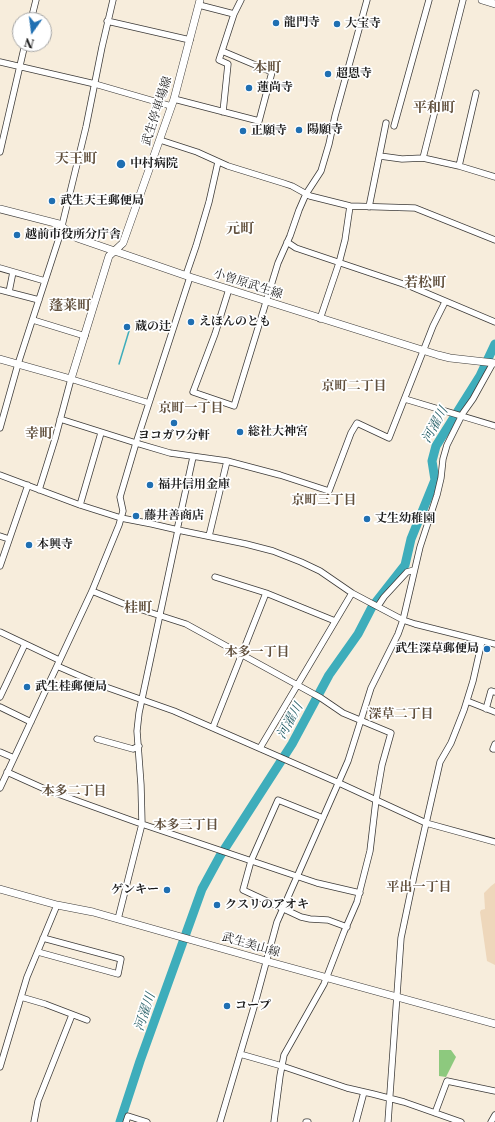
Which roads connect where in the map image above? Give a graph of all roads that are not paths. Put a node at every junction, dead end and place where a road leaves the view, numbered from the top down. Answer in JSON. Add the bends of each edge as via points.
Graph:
{"nodes":[{"id":1,"x":36,"y":0,"type":"edge"},
{"id":2,"x":113,"y":0,"type":"edge"},
{"id":3,"x":241,"y":0,"type":"edge"},
{"id":4,"x":367,"y":0,"type":"edge"},
{"id":5,"x":428,"y":0,"type":"edge"},
{"id":6,"x":464,"y":0,"type":"edge"},
{"id":7,"x":482,"y":0,"type":"edge"},
{"id":8,"x":200,"y":2,"type":"edge"},
{"id":9,"x":495,"y":4,"type":"edge"},
{"id":10,"x":33,"y":12,"type":"edge"},
{"id":11,"x":234,"y":14,"type":"junction"},
{"id":12,"x":107,"y":21,"type":"junction"},
{"id":13,"x":190,"y":40,"type":"junction"},
{"id":14,"x":222,"y":51,"type":"junction"},
{"id":15,"x":23,"y":52,"type":"edge"},
{"id":16,"x":0,"y":62,"type":"edge"},
{"id":17,"x":20,"y":67,"type":"junction"},
{"id":18,"x":95,"y":84,"type":"junction"},
{"id":19,"x":476,"y":93,"type":"dead end"},
{"id":20,"x":172,"y":103,"type":"junction"},
{"id":21,"x":223,"y":112,"type":"junction"},
{"id":22,"x":386,"y":123,"type":"dead end"},
{"id":23,"x":394,"y":126,"type":"dead end"},
{"id":24,"x":160,"y":140,"type":"junction"},
{"id":25,"x":0,"y":152,"type":"edge"},
{"id":26,"x":380,"y":156,"type":"junction"},
{"id":27,"x":423,"y":158,"type":"junction"},
{"id":28,"x":218,"y":162,"type":"junction"},
{"id":29,"x":459,"y":166,"type":"junction"},
{"id":30,"x":495,"y":177,"type":"edge"},
{"id":31,"x":306,"y":194,"type":"junction"},
{"id":32,"x":350,"y":206,"type":"junction"},
{"id":33,"x":369,"y":207,"type":"junction"},
{"id":34,"x":0,"y":210,"type":"edge"},
{"id":35,"x":62,"y":226,"type":"junction"},
{"id":36,"x":495,"y":240,"type":"edge"},
{"id":37,"x":287,"y":242,"type":"junction"},
{"id":38,"x":114,"y":250,"type":"junction"},
{"id":39,"x":339,"y":262,"type":"junction"},
{"id":40,"x":0,"y":268,"type":"edge"},
{"id":41,"x":13,"y":272,"type":"junction"},
{"id":42,"x":188,"y":276,"type":"junction"},
{"id":43,"x":45,"y":281,"type":"junction"},
{"id":44,"x":229,"y":289,"type":"junction"},
{"id":45,"x":0,"y":290,"type":"edge"},
{"id":46,"x":9,"y":292,"type":"junction"},
{"id":47,"x":39,"y":300,"type":"junction"},
{"id":48,"x":266,"y":301,"type":"junction"},
{"id":49,"x":445,"y":302,"type":"junction"},
{"id":50,"x":320,"y":319,"type":"junction"},
{"id":51,"x":33,"y":320,"type":"junction"},
{"id":52,"x":495,"y":322,"type":"edge"},
{"id":53,"x":85,"y":336,"type":"junction"},
{"id":54,"x":424,"y":351,"type":"junction"},
{"id":55,"x":0,"y":359,"type":"edge"},
{"id":56,"x":491,"y":363,"type":"edge"},
{"id":57,"x":18,"y":364,"type":"junction"},
{"id":58,"x":72,"y":379,"type":"junction"},
{"id":59,"x":405,"y":399,"type":"junction"},
{"id":60,"x":149,"y":403,"type":"junction"},
{"id":61,"x":462,"y":416,"type":"junction"},
{"id":62,"x":60,"y":419,"type":"junction"},
{"id":63,"x":495,"y":426,"type":"edge"},
{"id":64,"x":0,"y":428,"type":"edge"},
{"id":65,"x":101,"y":432,"type":"junction"},
{"id":66,"x":136,"y":443,"type":"junction"},
{"id":67,"x":193,"y":457,"type":"junction"},
{"id":68,"x":227,"y":461,"type":"junction"},
{"id":69,"x":0,"y":475,"type":"edge"},
{"id":70,"x":28,"y":485,"type":"junction"},
{"id":71,"x":39,"y":490,"type":"junction"},
{"id":72,"x":80,"y":505,"type":"junction"},
{"id":73,"x":121,"y":518,"type":"junction"},
{"id":74,"x":178,"y":530,"type":"junction"},
{"id":75,"x":0,"y":536,"type":"edge"},
{"id":76,"x":209,"y":536,"type":"junction"},
{"id":77,"x":9,"y":539,"type":"junction"},
{"id":78,"x":0,"y":566,"type":"edge"},
{"id":79,"x":414,"y":570,"type":"junction"},
{"id":80,"x":215,"y":577,"type":"dead end"},
{"id":81,"x":92,"y":590,"type":"junction"},
{"id":82,"x":266,"y":593,"type":"junction"},
{"id":83,"x":352,"y":593,"type":"junction"},
{"id":84,"x":378,"y":606,"type":"junction"},
{"id":85,"x":160,"y":616,"type":"junction"},
{"id":86,"x":403,"y":620,"type":"junction"},
{"id":87,"x":335,"y":621,"type":"junction"},
{"id":88,"x":0,"y":632,"type":"edge"},
{"id":89,"x":482,"y":641,"type":"junction"},
{"id":90,"x":25,"y":644,"type":"junction"},
{"id":91,"x":495,"y":644,"type":"edge"},
{"id":92,"x":241,"y":654,"type":"junction"},
{"id":93,"x":58,"y":663,"type":"junction"},
{"id":94,"x":298,"y":685,"type":"junction"},
{"id":95,"x":495,"y":692,"type":"edge"},
{"id":96,"x":0,"y":697,"type":"edge"},
{"id":97,"x":142,"y":700,"type":"junction"},
{"id":98,"x":467,"y":701,"type":"junction"},
{"id":99,"x":0,"y":707,"type":"edge"},
{"id":100,"x":486,"y":709,"type":"junction"},
{"id":101,"x":495,"y":712,"type":"edge"},
{"id":102,"x":361,"y":720,"type":"junction"},
{"id":103,"x":31,"y":722,"type":"junction"},
{"id":104,"x":213,"y":727,"type":"junction"},
{"id":105,"x":97,"y":739,"type":"dead end"},
{"id":106,"x":495,"y":744,"type":"edge"},
{"id":107,"x":139,"y":746,"type":"junction"},
{"id":108,"x":260,"y":748,"type":"junction"},
{"id":109,"x":495,"y":749,"type":"edge"},
{"id":110,"x":0,"y":752,"type":"edge"},
{"id":111,"x":14,"y":758,"type":"junction"},
{"id":112,"x":7,"y":772,"type":"junction"},
{"id":113,"x":2,"y":779,"type":"edge"},
{"id":114,"x":339,"y":783,"type":"junction"},
{"id":115,"x":0,"y":788,"type":"edge"},
{"id":116,"x":376,"y":800,"type":"junction"},
{"id":117,"x":323,"y":818,"type":"junction"},
{"id":118,"x":426,"y":823,"type":"junction"},
{"id":119,"x":142,"y":824,"type":"junction"},
{"id":120,"x":495,"y":842,"type":"edge"},
{"id":121,"x":251,"y":861,"type":"junction"},
{"id":122,"x":297,"y":876,"type":"junction"},
{"id":123,"x":0,"y":889,"type":"edge"},
{"id":124,"x":360,"y":893,"type":"junction"},
{"id":125,"x":57,"y":905,"type":"junction"},
{"id":126,"x":283,"y":908,"type":"junction"},
{"id":127,"x":118,"y":919,"type":"junction"},
{"id":128,"x":347,"y":927,"type":"junction"},
{"id":129,"x":44,"y":938,"type":"junction"},
{"id":130,"x":38,"y":952,"type":"junction"},
{"id":131,"x":266,"y":962,"type":"junction"},
{"id":132,"x":327,"y":978,"type":"junction"},
{"id":133,"x":397,"y":996,"type":"junction"},
{"id":134,"x":21,"y":997,"type":"junction"},
{"id":135,"x":72,"y":1015,"type":"junction"},
{"id":136,"x":87,"y":1020,"type":"dead end"},
{"id":137,"x":495,"y":1024,"type":"edge"},
{"id":138,"x":240,"y":1054,"type":"junction"},
{"id":139,"x":282,"y":1066,"type":"junction"},
{"id":140,"x":0,"y":1067,"type":"edge"},
{"id":141,"x":495,"y":1090,"type":"edge"},
{"id":142,"x":364,"y":1092,"type":"junction"},
{"id":143,"x":389,"y":1098,"type":"junction"},
{"id":144,"x":435,"y":1113,"type":"junction"},
{"id":145,"x":495,"y":1115,"type":"edge"},
{"id":146,"x":34,"y":1122,"type":"edge"},
{"id":147,"x":126,"y":1122,"type":"edge"},
{"id":148,"x":147,"y":1122,"type":"edge"},
{"id":149,"x":220,"y":1122,"type":"edge"},
{"id":150,"x":274,"y":1122,"type":"edge"},
{"id":151,"x":356,"y":1122,"type":"edge"},
{"id":152,"x":388,"y":1122,"type":"edge"},
{"id":153,"x":461,"y":1122,"type":"edge"},
{"id":154,"x":491,"y":1122,"type":"edge"}],
"edges":[{"from":1,"to":10,"type":"street"},
{"from":2,"to":12,"type":"street"},
{"from":3,"to":11,"type":"street"},
{"from":4,"to":31,"type":"street","via":[[321,171]]},
{"from":5,"to":23,"type":"street"},
{"from":6,"to":27,"type":"street"},
{"from":7,"to":9,"type":"main road"},
{"from":8,"to":11,"type":"street"},
{"from":8,"to":13,"type":"main road","name":"武生停車場線"},
{"from":11,"to":14,"type":"street"},
{"from":12,"to":13,"type":"street"},
{"from":12,"to":18,"type":"street"},
{"from":13,"to":20,"type":"main road","name":"武生停車場線"},
{"from":14,"to":21,"type":"street","via":[[219,60],[228,64]]},
{"from":14,"to":21,"type":"street","via":[[272,72],[260,121]]},
{"from":15,"to":17,"type":"street"},
{"from":16,"to":17,"type":"street"},
{"from":17,"to":18,"type":"street"},
{"from":17,"to":25,"type":"street"},
{"from":18,"to":20,"type":"street"},
{"from":18,"to":35,"type":"street"},
{"from":19,"to":29,"type":"street"},
{"from":20,"to":21,"type":"street"},
{"from":20,"to":24,"type":"main road","name":"武生停車場線"},
{"from":22,"to":26,"type":"street"},
{"from":24,"to":28,"type":"street"},
{"from":24,"to":38,"type":"main road","name":"武生停車場線","via":[[123,243]]},
{"from":26,"to":27,"type":"street"},
{"from":26,"to":33,"type":"street"},
{"from":27,"to":29,"type":"street"},
{"from":28,"to":31,"type":"street","via":[[283,183]]},
{"from":28,"to":42,"type":"street"},
{"from":29,"to":30,"type":"street"},
{"from":31,"to":32,"type":"street"},
{"from":31,"to":37,"type":"street"},
{"from":32,"to":33,"type":"street"},
{"from":32,"to":39,"type":"street"},
{"from":33,"to":36,"type":"street","via":[[415,208]]},
{"from":34,"to":35,"type":"main road","name":"小曽原武生線"},
{"from":35,"to":38,"type":"main road","name":"小曽原武生線","via":[[74,237]]},
{"from":35,"to":43,"type":"street"},
{"from":37,"to":39,"type":"street","via":[[296,248]]},
{"from":37,"to":48,"type":"street"},
{"from":38,"to":42,"type":"main road","name":"小曽原武生線"},
{"from":38,"to":53,"type":"main road","name":"武生停車場線","via":[[109,256]]},
{"from":39,"to":49,"type":"street","via":[[412,287]]},
{"from":39,"to":50,"type":"street"},
{"from":40,"to":41,"type":"street"},
{"from":41,"to":43,"type":"street"},
{"from":41,"to":46,"type":"street"},
{"from":42,"to":44,"type":"main road","name":"小曽原武生線"},
{"from":42,"to":60,"type":"street"},
{"from":43,"to":47,"type":"street"},
{"from":44,"to":48,"type":"main road","name":"小曽原武生線"},
{"from":44,"to":48,"type":"street","via":[[193,392],[227,404],[234,406]]},
{"from":45,"to":46,"type":"street"},
{"from":46,"to":47,"type":"street"},
{"from":47,"to":51,"type":"street"},
{"from":48,"to":50,"type":"main road","name":"小曽原武生線"},
{"from":49,"to":52,"type":"street"},
{"from":49,"to":54,"type":"street"},
{"from":50,"to":54,"type":"main road","name":"小曽原武生線"},
{"from":51,"to":53,"type":"street"},
{"from":51,"to":57,"type":"street"},
{"from":53,"to":58,"type":"main road","name":"武生停車場線"},
{"from":54,"to":56,"type":"main road","name":"小曽原武生線","via":[[438,356]]},
{"from":54,"to":59,"type":"street"},
{"from":55,"to":57,"type":"main road"},
{"from":56,"to":61,"type":"street"},
{"from":57,"to":58,"type":"main road"},
{"from":57,"to":64,"type":"street"},
{"from":58,"to":60,"type":"street"},
{"from":58,"to":62,"type":"street"},
{"from":59,"to":61,"type":"street"},
{"from":59,"to":68,"type":"street","via":[[389,438],[357,423],[329,491]]},
{"from":60,"to":66,"type":"street"},
{"from":61,"to":63,"type":"street"},
{"from":61,"to":79,"type":"street","via":[[447,445],[437,495]]},
{"from":62,"to":65,"type":"street"},
{"from":62,"to":71,"type":"street"},
{"from":65,"to":66,"type":"street"},
{"from":65,"to":72,"type":"street"},
{"from":66,"to":67,"type":"street"},
{"from":66,"to":73,"type":"street","via":[[120,497],[123,511]]},
{"from":67,"to":68,"type":"street"},
{"from":67,"to":74,"type":"street"},
{"from":68,"to":76,"type":"street"},
{"from":69,"to":70,"type":"street"},
{"from":70,"to":71,"type":"street"},
{"from":70,"to":77,"type":"street"},
{"from":71,"to":72,"type":"street"},
{"from":72,"to":73,"type":"street"},
{"from":73,"to":74,"type":"street"},
{"from":73,"to":81,"type":"street"},
{"from":74,"to":76,"type":"street"},
{"from":74,"to":85,"type":"street"},
{"from":75,"to":77,"type":"street"},
{"from":76,"to":83,"type":"street","via":[[260,547],[301,562],[320,571]]},
{"from":77,"to":78,"type":"street"},
{"from":79,"to":84,"type":"street","via":[[407,572]]},
{"from":79,"to":86,"type":"street"},
{"from":80,"to":82,"type":"street"},
{"from":81,"to":85,"type":"street"},
{"from":81,"to":93,"type":"street"},
{"from":82,"to":87,"type":"street"},
{"from":82,"to":92,"type":"street"},
{"from":83,"to":84,"type":"street"},
{"from":83,"to":87,"type":"street"},
{"from":84,"to":86,"type":"street"},
{"from":85,"to":92,"type":"street","via":[[186,624]]},
{"from":85,"to":97,"type":"street"},
{"from":86,"to":89,"type":"street"},
{"from":86,"to":102,"type":"street","via":[[371,688]]},
{"from":87,"to":94,"type":"street"},
{"from":88,"to":90,"type":"street"},
{"from":89,"to":91,"type":"street"},
{"from":89,"to":98,"type":"street"},
{"from":90,"to":93,"type":"street"},
{"from":90,"to":96,"type":"street"},
{"from":92,"to":94,"type":"street"},
{"from":92,"to":104,"type":"street"},
{"from":93,"to":97,"type":"street","via":[[103,686]]},
{"from":93,"to":103,"type":"street"},
{"from":94,"to":102,"type":"street","via":[[343,713]]},
{"from":94,"to":108,"type":"street"},
{"from":95,"to":100,"type":"street","via":[[491,691]]},
{"from":97,"to":104,"type":"street"},
{"from":97,"to":107,"type":"street","via":[[137,731]]},
{"from":98,"to":100,"type":"street"},
{"from":98,"to":118,"type":"street","via":[[451,743],[440,762]]},
{"from":99,"to":103,"type":"street"},
{"from":100,"to":101,"type":"street"},
{"from":102,"to":114,"type":"street"},
{"from":102,"to":116,"type":"street","via":[[391,733]]},
{"from":103,"to":111,"type":"street"},
{"from":104,"to":108,"type":"street"},
{"from":105,"to":107,"type":"street","via":[[133,749]]},
{"from":106,"to":109,"type":"street"},
{"from":107,"to":119,"type":"street"},
{"from":108,"to":114,"type":"street"},
{"from":110,"to":111,"type":"street"},
{"from":111,"to":112,"type":"street"},
{"from":112,"to":113,"type":"street"},
{"from":112,"to":119,"type":"street","via":[[47,790]]},
{"from":113,"to":115,"type":"street"},
{"from":114,"to":116,"type":"street"},
{"from":114,"to":117,"type":"street"},
{"from":116,"to":118,"type":"street"},
{"from":116,"to":124,"type":"street","via":[[370,851]]},
{"from":117,"to":121,"type":"street","via":[[278,800]]},
{"from":117,"to":122,"type":"street"},
{"from":118,"to":120,"type":"street"},
{"from":118,"to":133,"type":"street","via":[[401,938]]},
{"from":119,"to":121,"type":"street"},
{"from":119,"to":127,"type":"street"},
{"from":121,"to":122,"type":"street"},
{"from":121,"to":126,"type":"street","via":[[243,890]]},
{"from":122,"to":124,"type":"street"},
{"from":122,"to":126,"type":"street"},
{"from":123,"to":125,"type":"main road","name":"武生美山線"},
{"from":124,"to":128,"type":"street"},
{"from":125,"to":127,"type":"main road","name":"武生美山線"},
{"from":125,"to":129,"type":"street"},
{"from":126,"to":128,"type":"street","via":[[310,919],[328,920]]},
{"from":126,"to":131,"type":"street","via":[[276,922]]},
{"from":127,"to":131,"type":"main road","name":"武生美山線"},
{"from":128,"to":132,"type":"street"},
{"from":129,"to":130,"type":"street"},
{"from":129,"to":130,"type":"street","via":[[121,959],[118,974]]},
{"from":130,"to":134,"type":"street"},
{"from":131,"to":132,"type":"main road","name":"武生美山線"},
{"from":131,"to":138,"type":"street"},
{"from":132,"to":133,"type":"main road","name":"武生美山線"},
{"from":132,"to":139,"type":"street","via":[[284,1055]]},
{"from":133,"to":137,"type":"main road","name":"武生美山線"},
{"from":133,"to":143,"type":"street"},
{"from":134,"to":135,"type":"street"},
{"from":134,"to":140,"type":"street"},
{"from":135,"to":136,"type":"street"},
{"from":135,"to":146,"type":"street","via":[[38,1101]]},
{"from":138,"to":139,"type":"street"},
{"from":138,"to":149,"type":"street"},
{"from":139,"to":142,"type":"street"},
{"from":139,"to":150,"type":"street"},
{"from":141,"to":144,"type":"street","via":[[448,1081]]},
{"from":142,"to":143,"type":"street"},
{"from":142,"to":151,"type":"street"},
{"from":143,"to":144,"type":"street"},
{"from":143,"to":152,"type":"street"},
{"from":144,"to":153,"type":"street"},
{"from":145,"to":154,"type":"street"},
{"from":147,"to":148,"type":"street","via":[[128,1116]]}]}
